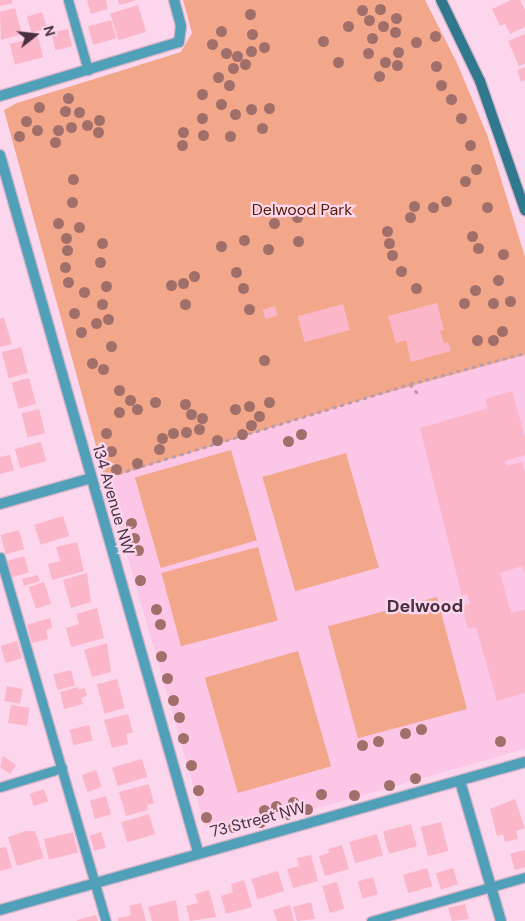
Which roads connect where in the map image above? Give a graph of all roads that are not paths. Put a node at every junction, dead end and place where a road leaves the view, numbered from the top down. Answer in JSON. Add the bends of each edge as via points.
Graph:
{"nodes":[{"id":1,"x":68,"y":0,"type":"edge"},
{"id":2,"x":174,"y":0,"type":"edge"},
{"id":3,"x":441,"y":0,"type":"edge"},
{"id":4,"x":88,"y":70,"type":"junction"},
{"id":5,"x":0,"y":96,"type":"edge"},
{"id":6,"x":0,"y":155,"type":"edge"},
{"id":7,"x":525,"y":210,"type":"edge"},
{"id":8,"x":92,"y":480,"type":"junction"},
{"id":9,"x":0,"y":504,"type":"edge"},
{"id":10,"x":0,"y":557,"type":"edge"},
{"id":11,"x":525,"y":762,"type":"edge"},
{"id":12,"x":62,"y":768,"type":"junction"},
{"id":13,"x":460,"y":781,"type":"junction"},
{"id":14,"x":0,"y":787,"type":"edge"},
{"id":15,"x":198,"y":852,"type":"junction"},
{"id":16,"x":525,"y":877,"type":"edge"},
{"id":17,"x":94,"y":882,"type":"junction"},
{"id":18,"x":491,"y":887,"type":"junction"},
{"id":19,"x":0,"y":910,"type":"edge"},
{"id":20,"x":106,"y":921,"type":"edge"},
{"id":21,"x":371,"y":921,"type":"edge"},
{"id":22,"x":501,"y":921,"type":"edge"}],
"edges":[{"from":1,"to":4,"type":"lane"},
{"from":2,"to":4,"type":"street","via":[[181,26],[179,42]]},
{"from":3,"to":7,"type":"street","via":[[483,90]]},
{"from":4,"to":5,"type":"street"},
{"from":6,"to":8,"type":"street","name":"134 Avenue NW"},
{"from":8,"to":9,"type":"street"},
{"from":8,"to":15,"type":"street","name":"134 Avenue NW"},
{"from":10,"to":12,"type":"lane"},
{"from":11,"to":13,"type":"street","name":"73 Street NW"},
{"from":12,"to":14,"type":"lane"},
{"from":12,"to":17,"type":"lane"},
{"from":13,"to":15,"type":"street","name":"73 Street NW"},
{"from":13,"to":18,"type":"street"},
{"from":15,"to":17,"type":"street","name":"73 Street NW"},
{"from":16,"to":18,"type":"lane"},
{"from":17,"to":19,"type":"street","name":"73 Street NW"},
{"from":17,"to":20,"type":"lane"},
{"from":18,"to":21,"type":"lane"},
{"from":18,"to":22,"type":"street"}]}
